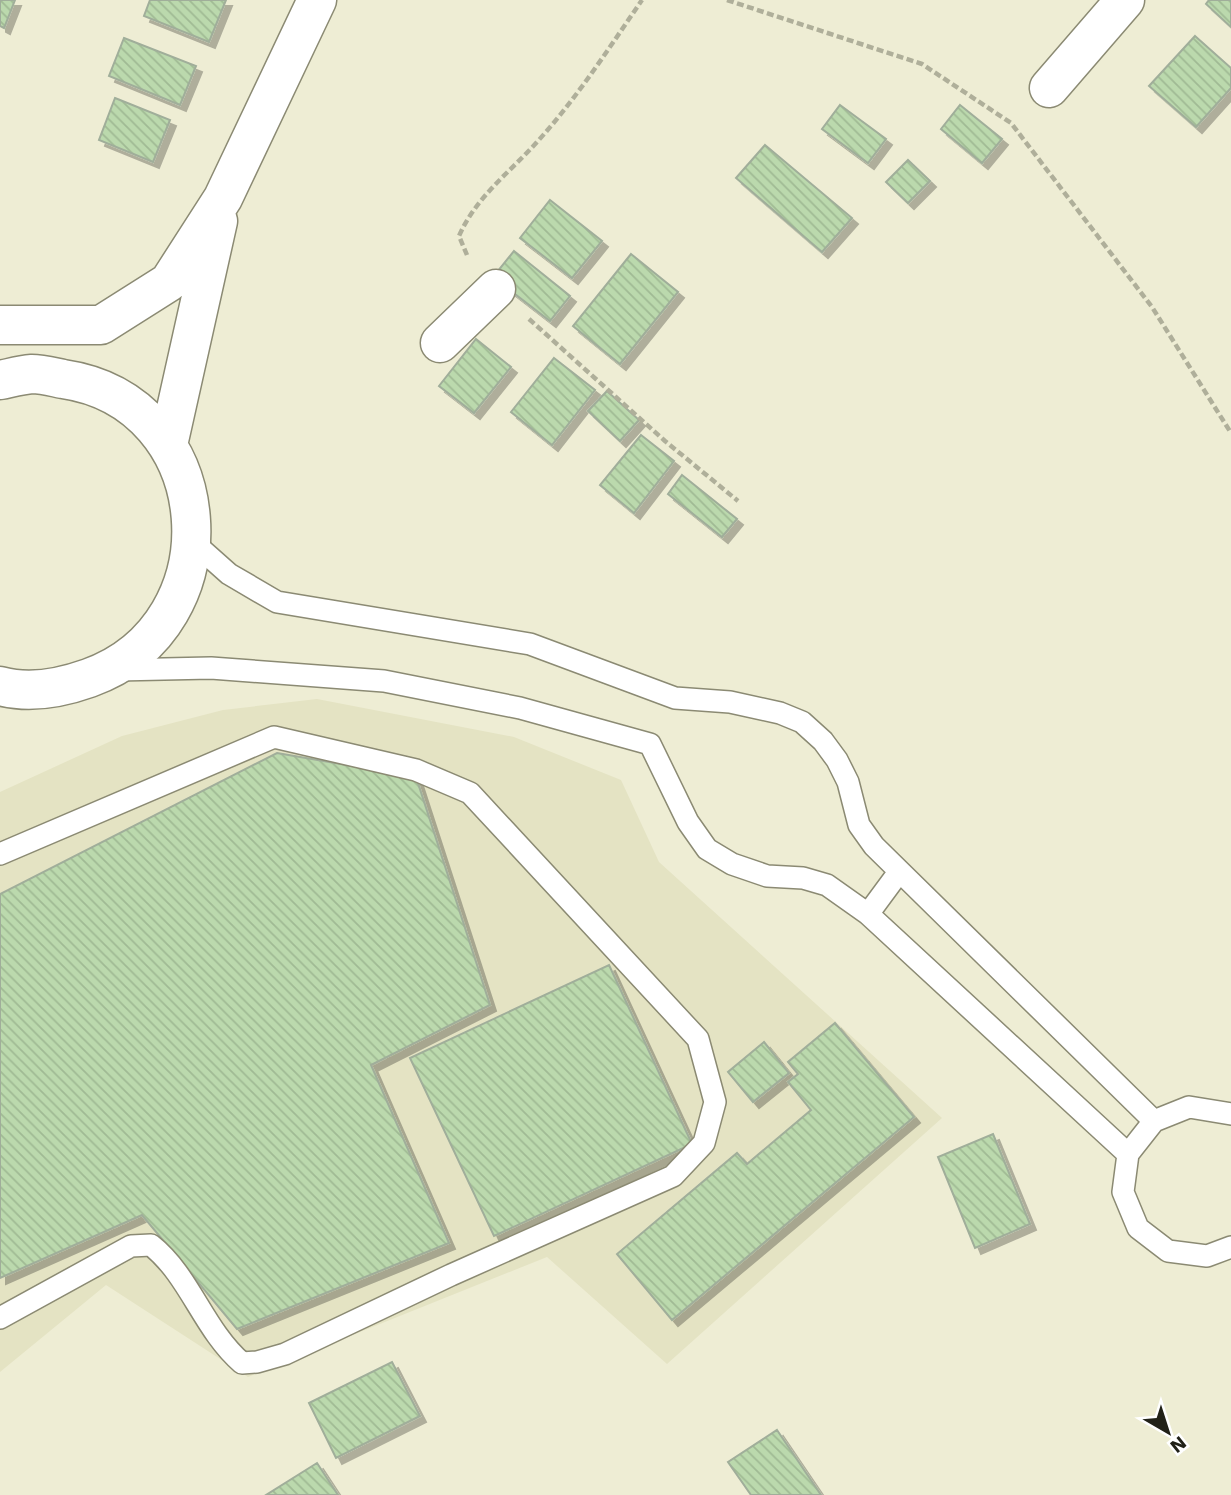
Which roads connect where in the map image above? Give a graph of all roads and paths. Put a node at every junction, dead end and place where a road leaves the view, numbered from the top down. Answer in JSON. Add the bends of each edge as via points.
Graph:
{"nodes":[{"id":1,"x":317,"y":0,"type":"edge"},
{"id":2,"x":642,"y":0,"type":"edge"},
{"id":3,"x":727,"y":0,"type":"edge"},
{"id":4,"x":1125,"y":0,"type":"edge"},
{"id":5,"x":1049,"y":88,"type":"dead end"},
{"id":6,"x":223,"y":198,"type":"junction"},
{"id":7,"x":496,"y":289,"type":"junction"},
{"id":8,"x":0,"y":325,"type":"edge"},
{"id":9,"x":440,"y":343,"type":"dead end"},
{"id":10,"x":0,"y":380,"type":"edge"},
{"id":11,"x":1231,"y":433,"type":"edge"},
{"id":12,"x":168,"y":445,"type":"junction"},
{"id":13,"x":738,"y":501,"type":"dead end"},
{"id":14,"x":193,"y":542,"type":"junction"},
{"id":15,"x":111,"y":670,"type":"junction"},
{"id":16,"x":4,"y":691,"type":"edge"},
{"id":17,"x":0,"y":854,"type":"edge"},
{"id":18,"x":899,"y":872,"type":"junction"},
{"id":19,"x":868,"y":914,"type":"junction"},
{"id":20,"x":1231,"y":1114,"type":"edge"},
{"id":21,"x":1154,"y":1121,"type":"junction"},
{"id":22,"x":1128,"y":1154,"type":"junction"},
{"id":23,"x":1231,"y":1247,"type":"edge"},
{"id":24,"x":0,"y":1318,"type":"edge"}],
"edges":[{"from":1,"to":6,"type":"street"},
{"from":2,"to":7,"type":"path","via":[[575,97],[467,218],[459,236],[464,251]]},
{"from":3,"to":11,"type":"path","via":[[922,64],[1011,123],[1152,307]]},
{"from":4,"to":5,"type":"street"},
{"from":6,"to":8,"type":"street","via":[[169,282],[101,325]]},
{"from":6,"to":12,"type":"street"},
{"from":7,"to":9,"type":"street"},
{"from":7,"to":13,"type":"path"},
{"from":10,"to":12,"type":"street","via":[[33,374],[85,382],[144,416]]},
{"from":12,"to":14,"type":"street","via":[[189,493]]},
{"from":14,"to":15,"type":"street","via":[[180,595],[152,638]]},
{"from":14,"to":18,"type":"lane","via":[[229,574],[278,602],[530,644],[675,698],[730,702],[802,722],[837,760],[859,825]]},
{"from":15,"to":16,"type":"street","via":[[62,688]]},
{"from":15,"to":19,"type":"lane","via":[[211,667],[384,681],[520,708],[650,744],[688,822],[707,849],[767,876],[827,885]]},
{"from":17,"to":24,"type":"lane","via":[[274,737],[416,770],[470,793],[698,1039],[715,1101],[704,1143],[673,1176],[285,1354],[242,1363],[225,1347],[167,1257],[151,1245],[131,1246]]},
{"from":18,"to":19,"type":"lane"},
{"from":18,"to":21,"type":"lane"},
{"from":19,"to":22,"type":"lane"},
{"from":20,"to":21,"type":"lane","via":[[1189,1107]]},
{"from":21,"to":22,"type":"lane"},
{"from":22,"to":23,"type":"lane","via":[[1123,1192],[1138,1228],[1168,1251],[1207,1256]]}]}
